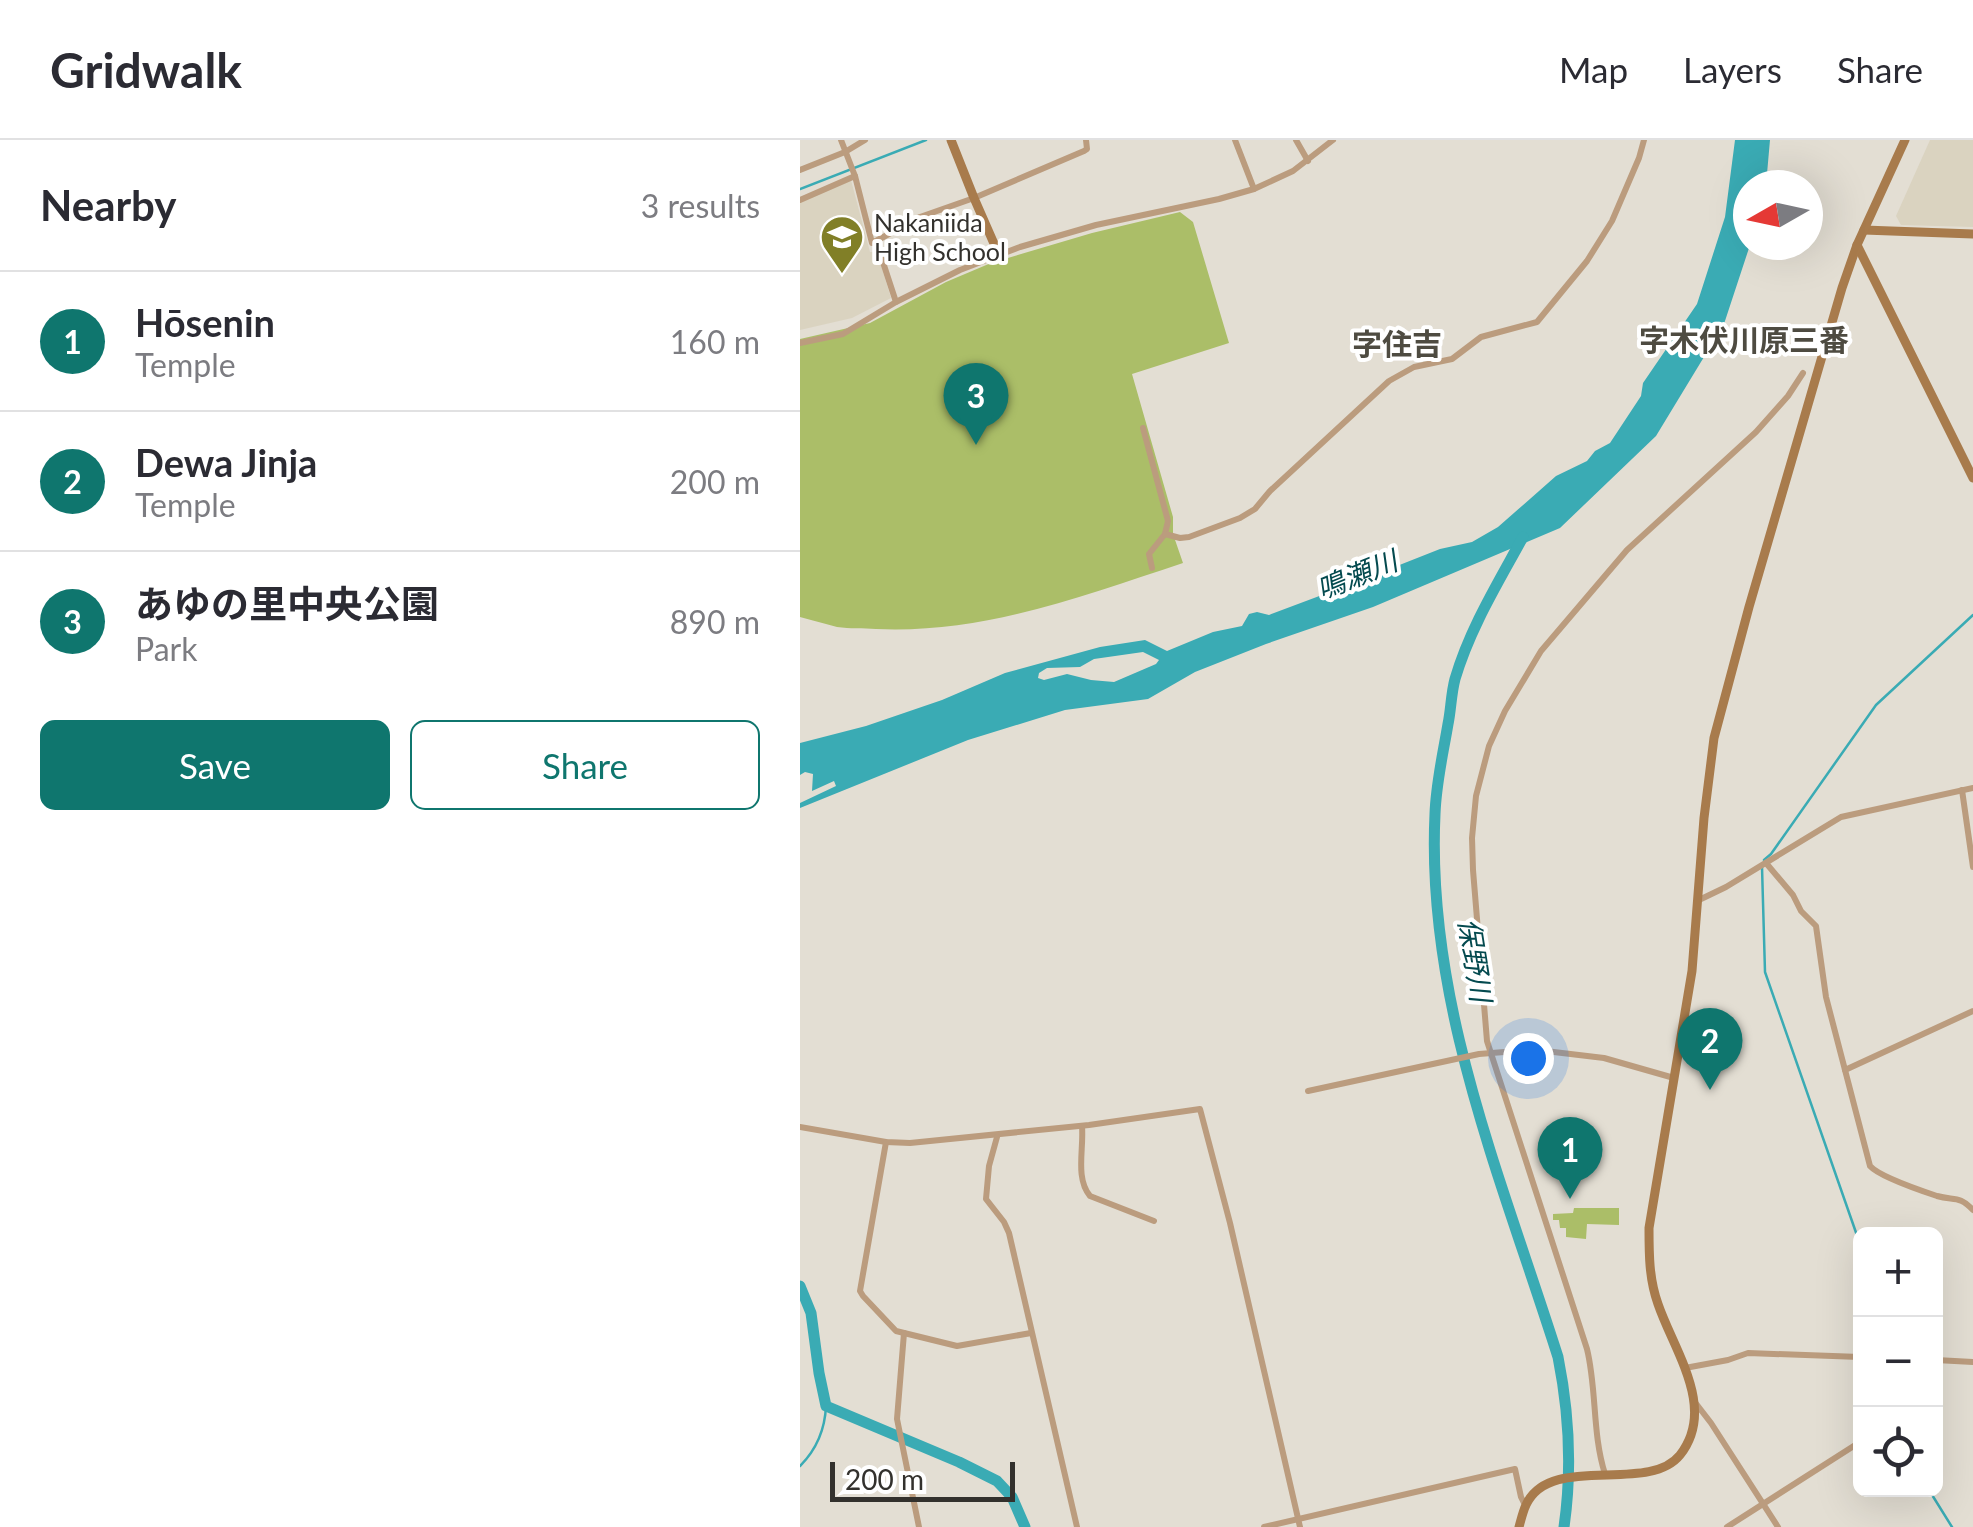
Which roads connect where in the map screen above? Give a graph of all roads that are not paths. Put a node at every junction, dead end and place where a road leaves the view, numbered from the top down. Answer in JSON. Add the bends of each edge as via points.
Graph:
{"nodes":[{"id":1,"x":842,"y":140,"type":"edge"},
{"id":2,"x":866,"y":140,"type":"edge"},
{"id":3,"x":951,"y":140,"type":"edge"},
{"id":4,"x":1086,"y":140,"type":"edge"},
{"id":5,"x":1235,"y":140,"type":"edge"},
{"id":6,"x":1296,"y":140,"type":"edge"},
{"id":7,"x":1333,"y":140,"type":"edge"},
{"id":8,"x":1644,"y":140,"type":"edge"},
{"id":9,"x":1905,"y":140,"type":"edge"},
{"id":10,"x":845,"y":152,"type":"junction"},
{"id":11,"x":1308,"y":160,"type":"junction"},
{"id":12,"x":800,"y":170,"type":"edge"},
{"id":13,"x":854,"y":172,"type":"junction"},
{"id":14,"x":1254,"y":188,"type":"junction"},
{"id":15,"x":974,"y":198,"type":"junction"},
{"id":16,"x":800,"y":200,"type":"edge"},
{"id":17,"x":1864,"y":230,"type":"junction"},
{"id":18,"x":1973,"y":234,"type":"edge"},
{"id":19,"x":876,"y":241,"type":"junction"},
{"id":20,"x":1856,"y":245,"type":"junction"},
{"id":21,"x":999,"y":255,"type":"junction"},
{"id":22,"x":896,"y":302,"type":"junction"},
{"id":23,"x":800,"y":343,"type":"edge"},
{"id":24,"x":1803,"y":373,"type":"dead end"},
{"id":25,"x":1143,"y":428,"type":"dead end"},
{"id":26,"x":1973,"y":478,"type":"edge"},
{"id":27,"x":1165,"y":534,"type":"junction"},
{"id":28,"x":1152,"y":568,"type":"dead end"},
{"id":29,"x":1973,"y":788,"type":"edge"},
{"id":30,"x":1962,"y":790,"type":"junction"},
{"id":31,"x":1763,"y":864,"type":"junction"},
{"id":32,"x":1973,"y":867,"type":"edge"},
{"id":33,"x":1699,"y":900,"type":"junction"},
{"id":34,"x":1973,"y":1010,"type":"edge"},
{"id":35,"x":1491,"y":1053,"type":"junction"},
{"id":36,"x":1845,"y":1070,"type":"junction"},
{"id":37,"x":1674,"y":1078,"type":"junction"},
{"id":38,"x":1308,"y":1091,"type":"dead end"},
{"id":39,"x":800,"y":1126,"type":"edge"},
{"id":40,"x":1082,"y":1126,"type":"junction"},
{"id":41,"x":998,"y":1136,"type":"junction"},
{"id":42,"x":886,"y":1142,"type":"junction"},
{"id":43,"x":1973,"y":1210,"type":"edge"},
{"id":44,"x":1154,"y":1221,"type":"dead end"},
{"id":45,"x":904,"y":1333,"type":"junction"},
{"id":46,"x":1032,"y":1333,"type":"junction"},
{"id":47,"x":1853,"y":1357,"type":"edge"},
{"id":48,"x":1943,"y":1360,"type":"edge"},
{"id":49,"x":1973,"y":1362,"type":"edge"},
{"id":50,"x":1684,"y":1368,"type":"junction"},
{"id":51,"x":1694,"y":1401,"type":"junction"},
{"id":52,"x":1853,"y":1446,"type":"edge"},
{"id":53,"x":1605,"y":1474,"type":"junction"},
{"id":54,"x":1763,"y":1504,"type":"junction"},
{"id":55,"x":1526,"y":1505,"type":"junction"},
{"id":56,"x":1299,"y":1523,"type":"edge"},
{"id":57,"x":919,"y":1527,"type":"edge"},
{"id":58,"x":1077,"y":1527,"type":"edge"},
{"id":59,"x":1264,"y":1527,"type":"edge"},
{"id":60,"x":1520,"y":1527,"type":"edge"},
{"id":61,"x":1727,"y":1527,"type":"edge"},
{"id":62,"x":1778,"y":1527,"type":"edge"}],
"edges":[{"from":1,"to":10,"type":"street"},
{"from":2,"to":10,"type":"street"},
{"from":3,"to":15,"type":"street"},
{"from":4,"to":15,"type":"street","via":[[1084,151]]},
{"from":5,"to":14,"type":"street"},
{"from":6,"to":11,"type":"street"},
{"from":7,"to":11,"type":"street"},
{"from":8,"to":27,"type":"street","via":[[1612,222],[1537,322],[1481,338],[1452,359],[1390,380],[1248,514],[1190,537]]},
{"from":9,"to":17,"type":"street"},
{"from":10,"to":12,"type":"street"},
{"from":10,"to":13,"type":"street"},
{"from":11,"to":14,"type":"street"},
{"from":13,"to":16,"type":"street"},
{"from":13,"to":19,"type":"street"},
{"from":14,"to":21,"type":"street"},
{"from":15,"to":19,"type":"street"},
{"from":15,"to":21,"type":"street"},
{"from":17,"to":18,"type":"street"},
{"from":17,"to":20,"type":"street"},
{"from":19,"to":22,"type":"street"},
{"from":20,"to":26,"type":"street"},
{"from":20,"to":33,"type":"street","via":[[1714,738]]},
{"from":21,"to":22,"type":"street"},
{"from":22,"to":23,"type":"street","via":[[842,334]]},
{"from":24,"to":35,"type":"street","via":[[1756,432],[1627,550],[1541,651],[1497,728],[1476,796],[1472,838]]},
{"from":25,"to":27,"type":"street","via":[[1167,513]]},
{"from":27,"to":28,"type":"street","via":[[1150,554]]},
{"from":29,"to":30,"type":"street"},
{"from":30,"to":31,"type":"street","via":[[1841,818]]},
{"from":30,"to":32,"type":"street"},
{"from":31,"to":33,"type":"street"},
{"from":31,"to":36,"type":"street","via":[[1816,926]]},
{"from":33,"to":37,"type":"street"},
{"from":34,"to":36,"type":"street"},
{"from":35,"to":37,"type":"street","via":[[1537,1050],[1604,1058]]},
{"from":35,"to":38,"type":"street"},
{"from":35,"to":53,"type":"street","via":[[1587,1348]]},
{"from":36,"to":43,"type":"street","via":[[1873,1171],[1962,1199]]},
{"from":37,"to":50,"type":"street","via":[[1649,1228],[1649,1267]]},
{"from":39,"to":42,"type":"street"},
{"from":40,"to":41,"type":"street"},
{"from":40,"to":44,"type":"street","via":[[1085,1191]]},
{"from":40,"to":56,"type":"street","via":[[1200,1109]]},
{"from":41,"to":42,"type":"street"},
{"from":41,"to":46,"type":"street","via":[[986,1198],[1006,1226]]},
{"from":42,"to":45,"type":"street","via":[[860,1290]]},
{"from":45,"to":46,"type":"street","via":[[962,1346]]},
{"from":45,"to":57,"type":"street","via":[[897,1419]]},
{"from":46,"to":58,"type":"street"},
{"from":47,"to":50,"type":"street","via":[[1748,1354]]},
{"from":48,"to":49,"type":"street"},
{"from":50,"to":51,"type":"street"},
{"from":51,"to":53,"type":"street","via":[[1692,1439],[1677,1460],[1653,1471]]},
{"from":51,"to":54,"type":"street"},
{"from":52,"to":54,"type":"street"},
{"from":53,"to":55,"type":"street","via":[[1562,1479],[1540,1488]]},
{"from":54,"to":61,"type":"street"},
{"from":54,"to":62,"type":"street"},
{"from":55,"to":56,"type":"street","via":[[1515,1469]]},
{"from":55,"to":60,"type":"street"},
{"from":56,"to":59,"type":"street"}]}
